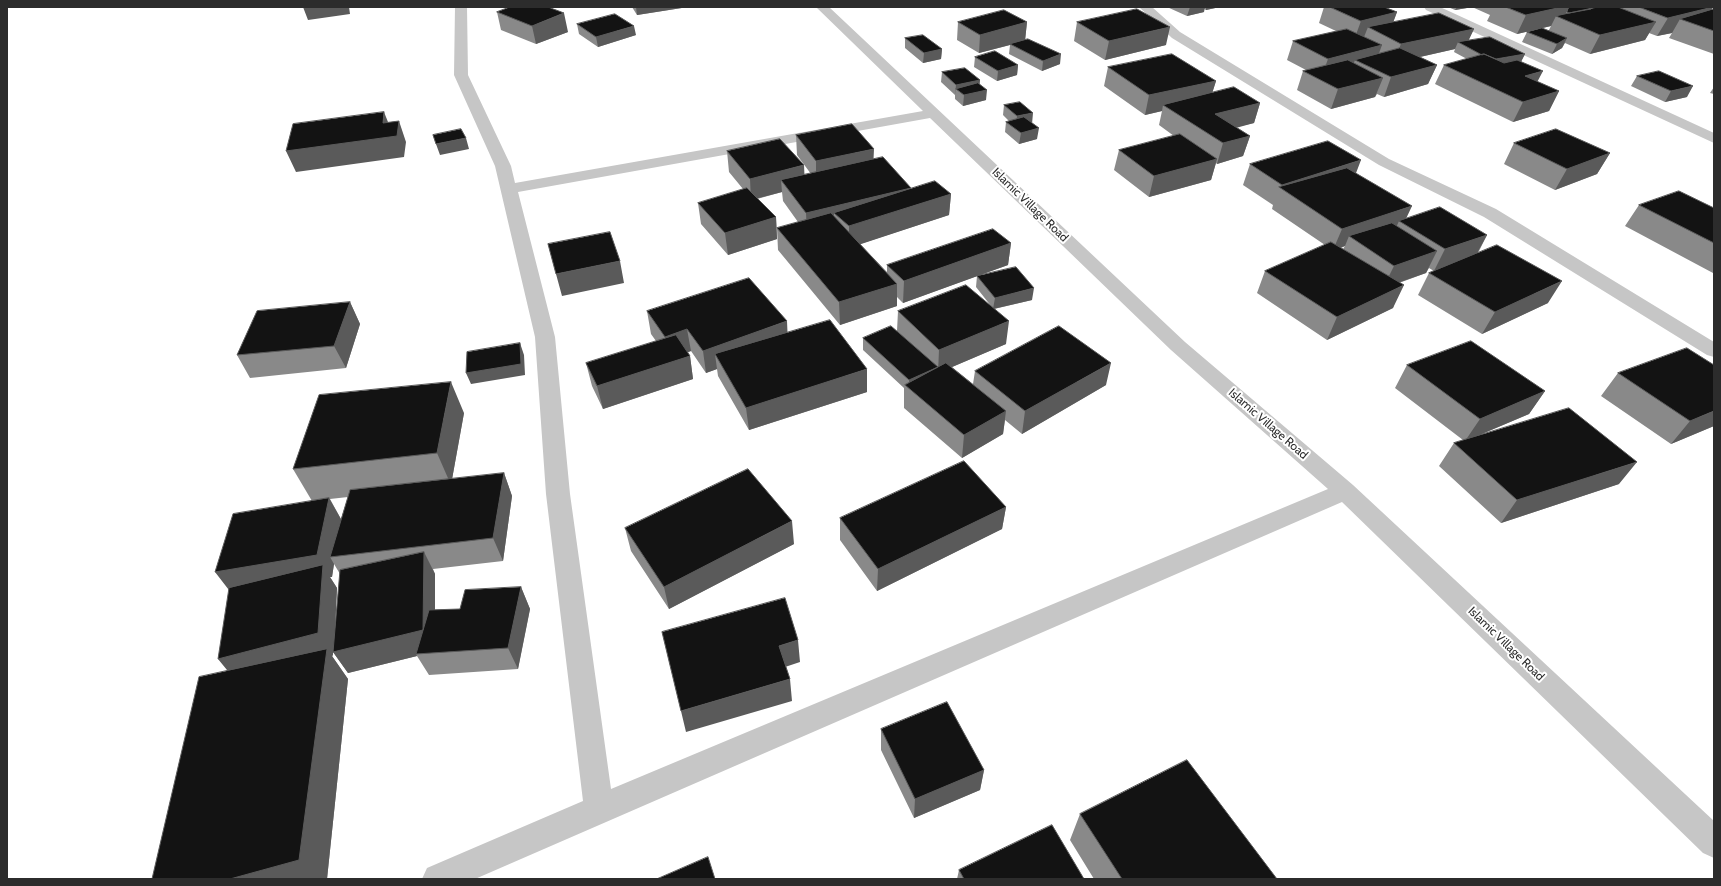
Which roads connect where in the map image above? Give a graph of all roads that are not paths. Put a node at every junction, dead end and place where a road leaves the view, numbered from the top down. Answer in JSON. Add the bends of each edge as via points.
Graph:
{"nodes":[{"id":1,"x":461,"y":7,"type":"edge"},
{"id":2,"x":822,"y":7,"type":"edge"},
{"id":3,"x":1145,"y":7,"type":"edge"},
{"id":4,"x":1430,"y":7,"type":"edge"},
{"id":5,"x":934,"y":113,"type":"junction"},
{"id":6,"x":1714,"y":140,"type":"edge"},
{"id":7,"x":508,"y":189,"type":"junction"},
{"id":8,"x":1714,"y":351,"type":"edge"},
{"id":9,"x":1345,"y":491,"type":"junction"},
{"id":10,"x":599,"y":809,"type":"junction"},
{"id":11,"x":1714,"y":842,"type":"edge"},
{"id":12,"x":438,"y":879,"type":"edge"}],
"edges":[{"from":1,"to":7,"type":"street","via":[[461,75],[503,166]]},
{"from":2,"to":5,"type":"street","name":"Islamic Village Road"},
{"from":3,"to":8,"type":"street","via":[[1176,35],[1384,162],[1490,213]]},
{"from":4,"to":6,"type":"street"},
{"from":5,"to":7,"type":"street"},
{"from":5,"to":9,"type":"street","name":"Islamic Village Road","via":[[1178,346]]},
{"from":7,"to":10,"type":"street","via":[[545,337],[558,494]]},
{"from":9,"to":10,"type":"street"},
{"from":9,"to":11,"type":"street","name":"Islamic Village Road"},
{"from":10,"to":12,"type":"street"}]}
